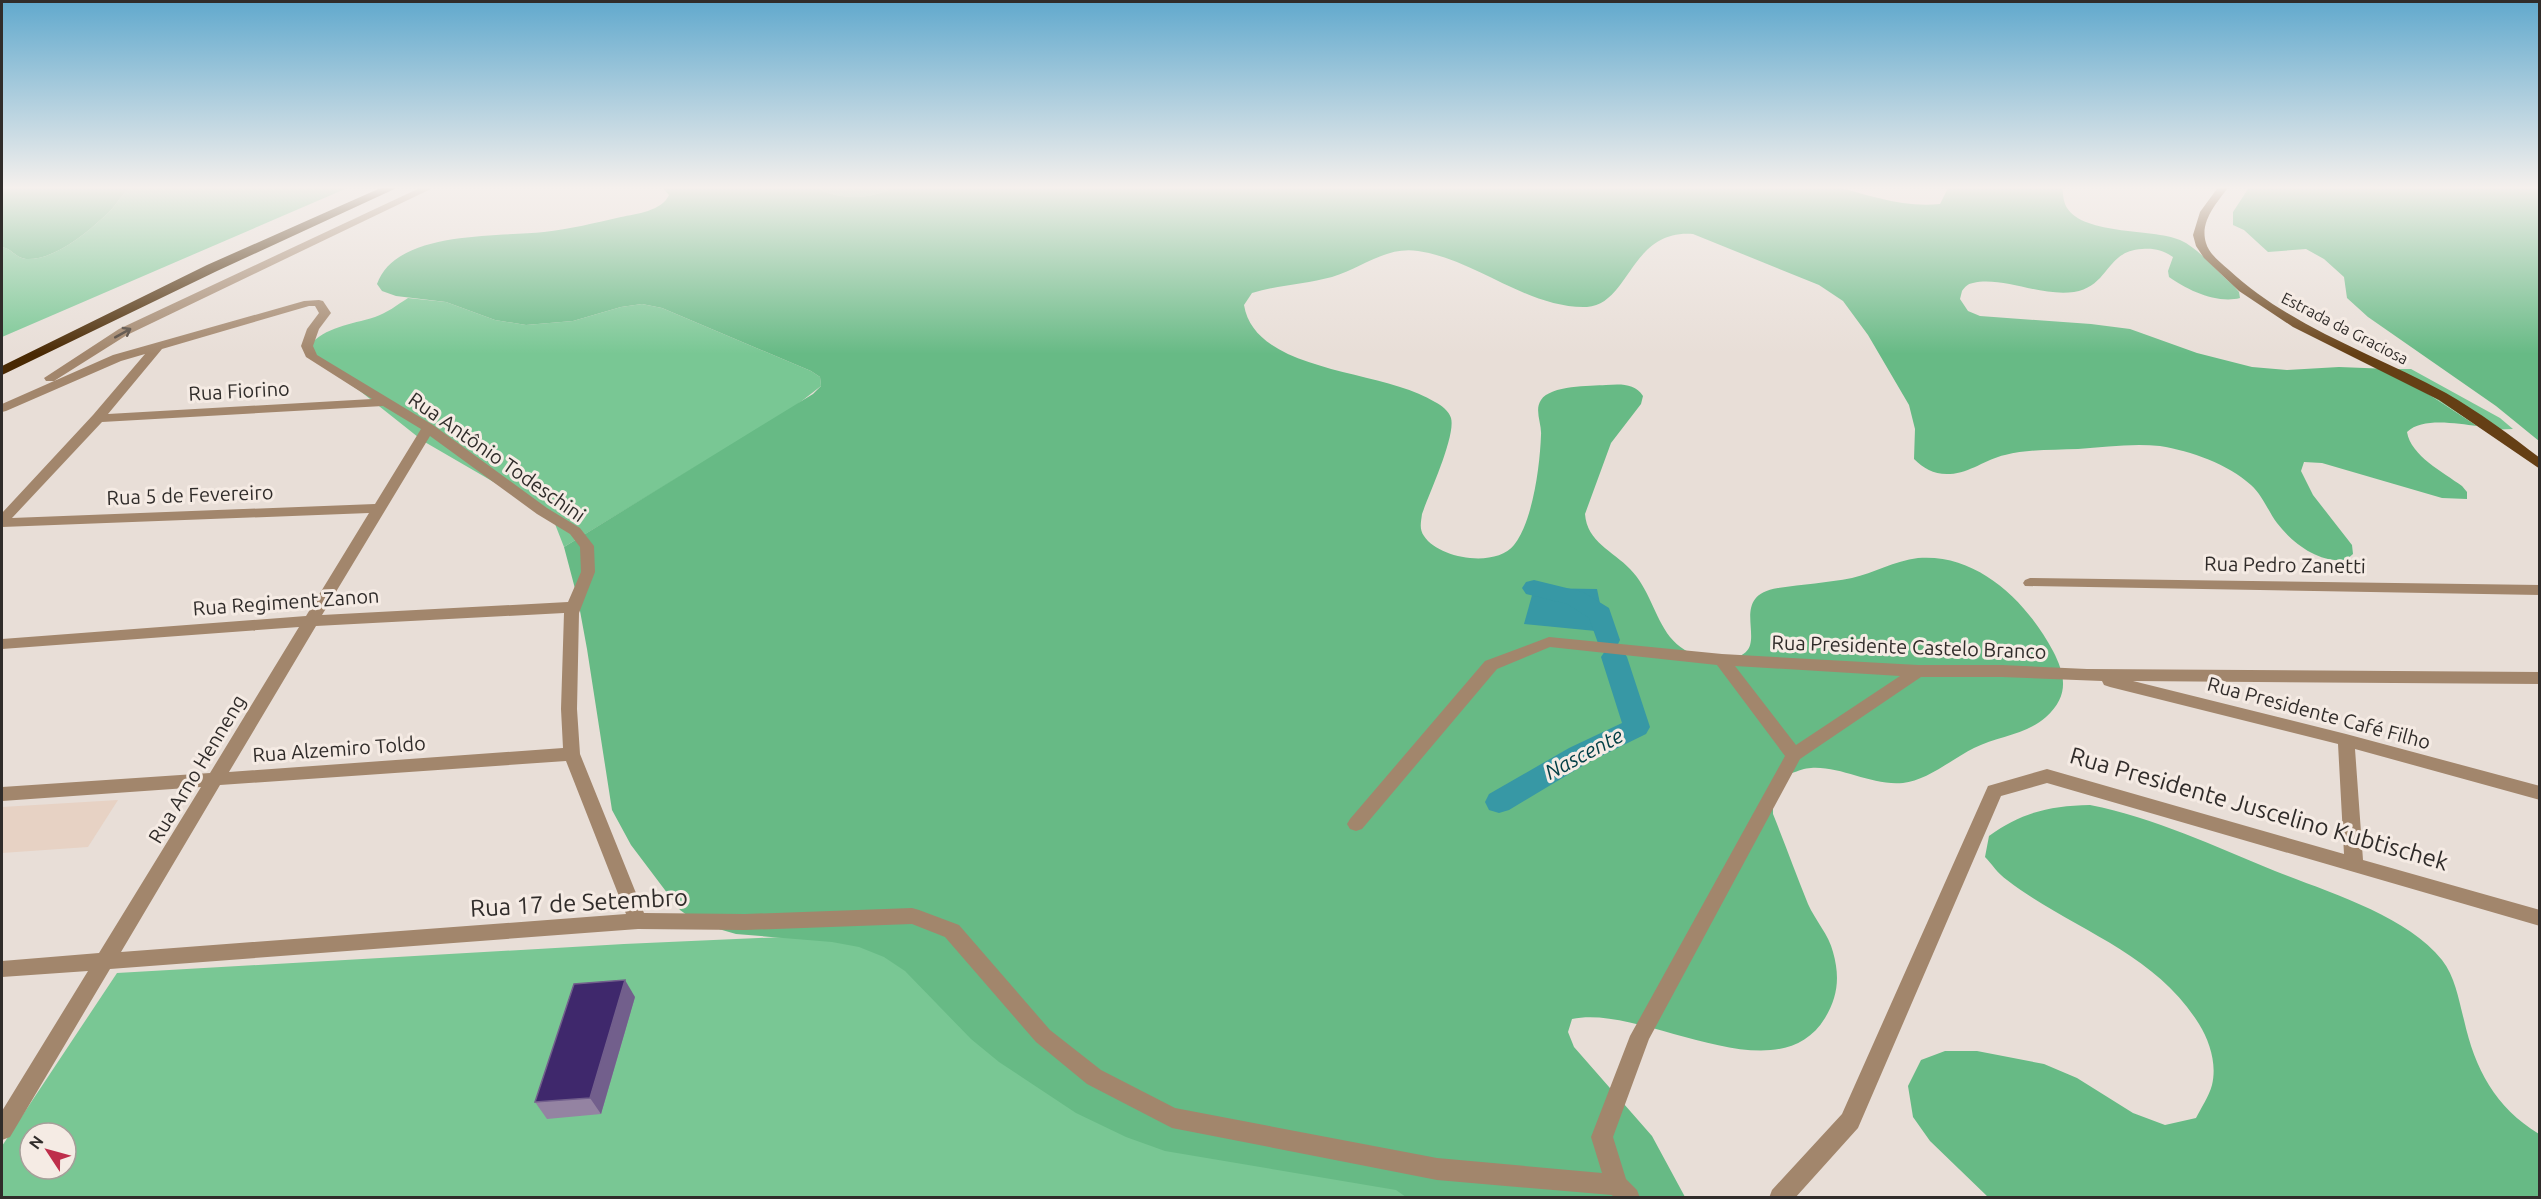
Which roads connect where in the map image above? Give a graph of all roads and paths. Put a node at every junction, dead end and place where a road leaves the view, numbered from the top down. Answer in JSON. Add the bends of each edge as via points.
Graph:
{"nodes":[{"id":1,"x":248,"y":242,"type":"edge"},
{"id":2,"x":269,"y":242,"type":"edge"},
{"id":3,"x":314,"y":242,"type":"edge"},
{"id":4,"x":2200,"y":242,"type":"edge"},
{"id":5,"x":158,"y":346,"type":"junction"},
{"id":6,"x":98,"y":349,"type":"junction"},
{"id":7,"x":2,"y":358,"type":"edge"},
{"id":8,"x":117,"y":358,"type":"junction"},
{"id":9,"x":2,"y":371,"type":"edge"},
{"id":10,"x":382,"y":402,"type":"junction"},
{"id":11,"x":2,"y":408,"type":"edge"},
{"id":12,"x":98,"y":418,"type":"junction"},
{"id":13,"x":428,"y":428,"type":"junction"},
{"id":14,"x":2540,"y":465,"type":"edge"},
{"id":15,"x":380,"y":508,"type":"junction"},
{"id":16,"x":2,"y":522,"type":"edge"},
{"id":17,"x":2030,"y":583,"type":"dead end"},
{"id":18,"x":2540,"y":590,"type":"edge"},
{"id":19,"x":574,"y":607,"type":"junction"},
{"id":20,"x":312,"y":621,"type":"junction"},
{"id":21,"x":2,"y":644,"type":"edge"},
{"id":22,"x":1722,"y":660,"type":"junction"},
{"id":23,"x":1918,"y":671,"type":"junction"},
{"id":24,"x":2087,"y":675,"type":"junction"},
{"id":25,"x":2540,"y":678,"type":"edge"},
{"id":26,"x":2346,"y":740,"type":"junction"},
{"id":27,"x":572,"y":754,"type":"junction"},
{"id":28,"x":1794,"y":755,"type":"junction"},
{"id":29,"x":217,"y":778,"type":"junction"},
{"id":30,"x":2540,"y":793,"type":"edge"},
{"id":31,"x":2,"y":794,"type":"edge"},
{"id":32,"x":1356,"y":824,"type":"dead end"},
{"id":33,"x":2354,"y":864,"type":"junction"},
{"id":34,"x":2540,"y":918,"type":"edge"},
{"id":35,"x":638,"y":921,"type":"junction"},
{"id":36,"x":106,"y":960,"type":"junction"},
{"id":37,"x":2,"y":969,"type":"edge"},
{"id":38,"x":2,"y":1130,"type":"edge"},
{"id":39,"x":1623,"y":1191,"type":"edge"},
{"id":40,"x":1780,"y":1197,"type":"edge"}],
"edges":[{"from":1,"to":7,"type":"highway"},
{"from":2,"to":9,"type":"highway"},
{"from":6,"to":3,"type":"street","one_way":true,"via":[[123,332]]},
{"from":4,"to":14,"type":"main road","name":"Estrada da Graciosa","via":[[2226,274],[2278,313],[2461,408]]},
{"from":5,"to":8,"type":"street","name":"Rua Antônio Todeschini"},
{"from":5,"to":10,"type":"street","name":"Rua Antônio Todeschini","via":[[319,303],[325,313],[307,346],[312,357]]},
{"from":5,"to":12,"type":"street"},
{"from":6,"to":8,"type":"street"},
{"from":6,"to":11,"type":"street"},
{"from":8,"to":11,"type":"street","name":"Rua Antônio Todeschini"},
{"from":10,"to":12,"type":"street","name":"Rua Fiorino"},
{"from":10,"to":13,"type":"street","name":"Rua Antônio Todeschini"},
{"from":12,"to":16,"type":"street"},
{"from":13,"to":15,"type":"street","name":"Rua Arno Henneng"},
{"from":13,"to":19,"type":"street","name":"Rua Antônio Todeschini","via":[[575,531],[588,546],[588,572]]},
{"from":15,"to":16,"type":"street","name":"Rua 5 de Fevereiro"},
{"from":15,"to":20,"type":"street","name":"Rua Arno Henneng"},
{"from":17,"to":18,"type":"street","name":"Rua Pedro Zanetti"},
{"from":19,"to":20,"type":"street","name":"Rua Regiment Zanon"},
{"from":19,"to":27,"type":"street","name":"Rua Antônio Todeschini","via":[[569,710]]},
{"from":20,"to":21,"type":"street","name":"Rua Regiment Zanon"},
{"from":20,"to":29,"type":"street","name":"Rua Arno Henneng"},
{"from":22,"to":23,"type":"street","name":"Rua Presidente Castelo Branco"},
{"from":22,"to":28,"type":"street"},
{"from":22,"to":32,"type":"street","name":"Rua Presidente Castelo Branco","via":[[1549,642],[1491,664]]},
{"from":23,"to":24,"type":"street","name":"Rua Presidente Castelo Branco"},
{"from":23,"to":28,"type":"street"},
{"from":24,"to":25,"type":"street","name":"Rua Presidente Castelo Branco"},
{"from":24,"to":26,"type":"street","name":"Rua Presidente Café Filho"},
{"from":26,"to":30,"type":"street","name":"Rua Presidente Café Filho"},
{"from":26,"to":33,"type":"street"},
{"from":27,"to":29,"type":"street","name":"Rua Alzemiro Toldo"},
{"from":27,"to":35,"type":"street","name":"Rua Antônio Todeschini"},
{"from":28,"to":39,"type":"street","via":[[1641,1036],[1602,1137]]},
{"from":29,"to":31,"type":"street","name":"Rua Alzemiro Toldo"},
{"from":29,"to":36,"type":"street","name":"Rua Arno Henneng"},
{"from":33,"to":34,"type":"street","name":"Rua Presidente Juscelino Kubtischek"},
{"from":33,"to":40,"type":"street","name":"Rua Presidente Juscelino Kubtischek","via":[[2047,776],[1994,791],[1850,1121]]},
{"from":35,"to":36,"type":"street","name":"Rua 17 de Setembro"},
{"from":35,"to":39,"type":"street","name":"Rua 17 de Setembro","via":[[912,916],[952,931],[1043,1036],[1094,1077],[1172,1118],[1437,1169]]},
{"from":36,"to":37,"type":"street","name":"Rua 17 de Setembro"},
{"from":36,"to":38,"type":"street","name":"Rua Arno Henneng"}]}
